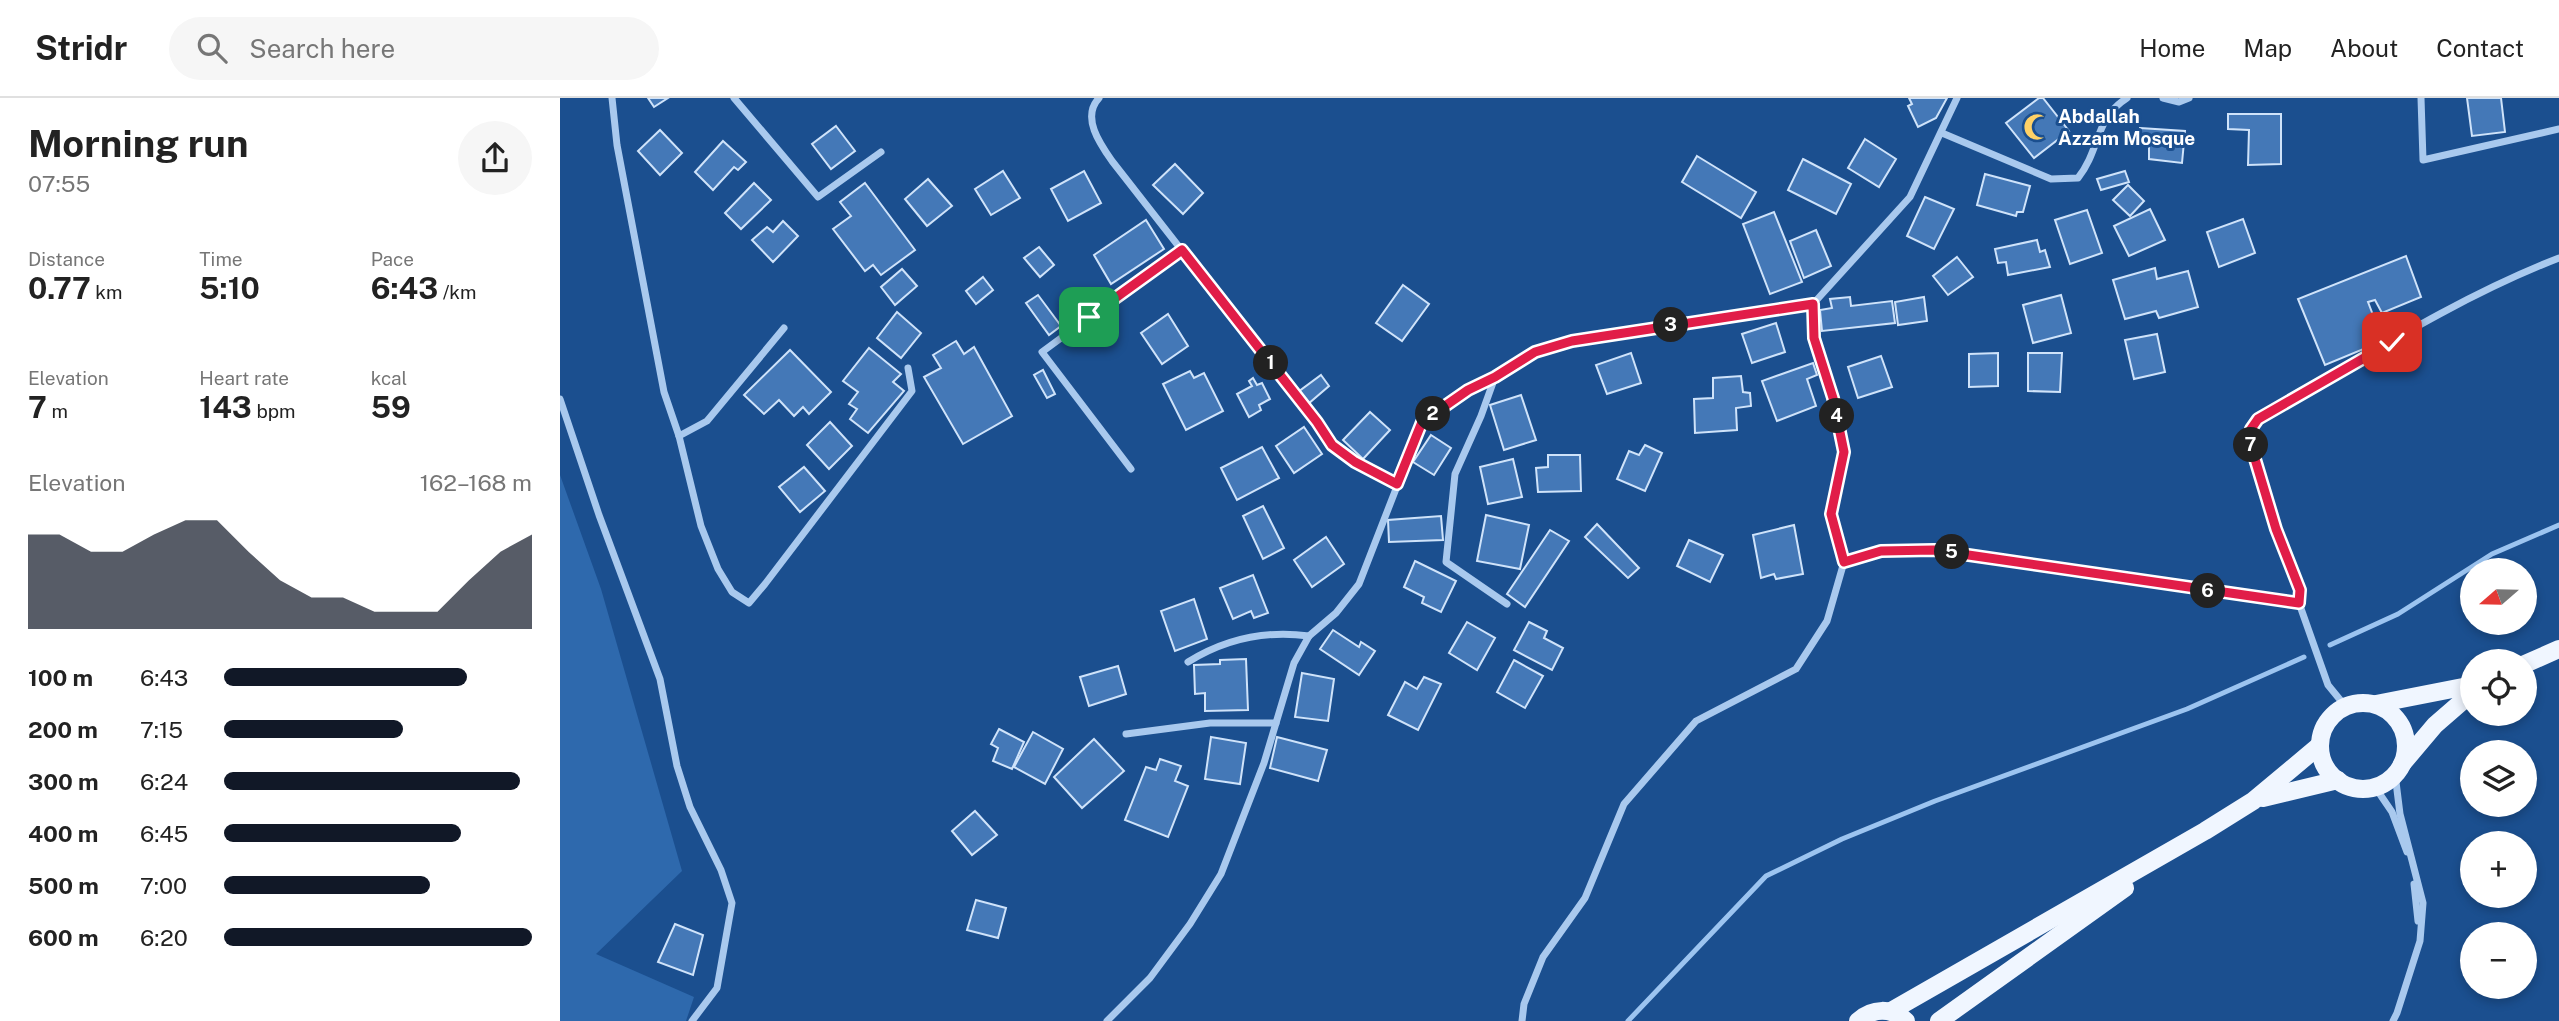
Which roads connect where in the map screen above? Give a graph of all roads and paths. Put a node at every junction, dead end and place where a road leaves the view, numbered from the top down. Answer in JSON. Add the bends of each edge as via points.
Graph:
{"nodes":[{"id":1,"x":612,"y":98,"type":"edge"},
{"id":2,"x":734,"y":98,"type":"edge"},
{"id":3,"x":1099,"y":98,"type":"edge"},
{"id":4,"x":1957,"y":98,"type":"edge"},
{"id":5,"x":2127,"y":98,"type":"edge"},
{"id":6,"x":2163,"y":98,"type":"edge"},
{"id":7,"x":2189,"y":98,"type":"edge"},
{"id":8,"x":2421,"y":98,"type":"edge"},
{"id":9,"x":2559,"y":129,"type":"edge"},
{"id":10,"x":1942,"y":133,"type":"junction"},
{"id":11,"x":881,"y":152,"type":"dead end"},
{"id":12,"x":1182,"y":250,"type":"junction"},
{"id":13,"x":2559,"y":258,"type":"edge"},
{"id":14,"x":1813,"y":304,"type":"junction"},
{"id":15,"x":784,"y":328,"type":"dead end"},
{"id":16,"x":908,"y":368,"type":"dead end"},
{"id":17,"x":1495,"y":377,"type":"junction"},
{"id":18,"x":560,"y":399,"type":"edge"},
{"id":19,"x":679,"y":436,"type":"junction"},
{"id":20,"x":1131,"y":469,"type":"dead end"},
{"id":21,"x":1397,"y":484,"type":"junction"},
{"id":22,"x":1844,"y":562,"type":"junction"},
{"id":23,"x":2299,"y":603,"type":"junction"},
{"id":24,"x":1507,"y":604,"type":"dead end"},
{"id":25,"x":1309,"y":636,"type":"junction"},
{"id":26,"x":2559,"y":649,"type":"edge"},
{"id":27,"x":2537,"y":659,"type":"edge"},
{"id":28,"x":1188,"y":662,"type":"dead end"},
{"id":29,"x":2460,"y":688,"type":"edge"},
{"id":30,"x":2460,"y":703,"type":"edge"},
{"id":31,"x":2376,"y":704,"type":"junction"},
{"id":32,"x":2346,"y":707,"type":"junction"},
{"id":33,"x":1276,"y":723,"type":"junction"},
{"id":34,"x":1126,"y":734,"type":"dead end"},
{"id":35,"x":2320,"y":744,"type":"junction"},
{"id":36,"x":2398,"y":769,"type":"junction"},
{"id":37,"x":2338,"y":780,"type":"junction"},
{"id":38,"x":2375,"y":787,"type":"junction"},
{"id":39,"x":2253,"y":801,"type":"junction"},
{"id":40,"x":2205,"y":831,"type":"junction"},
{"id":41,"x":2420,"y":941,"type":"junction"},
{"id":42,"x":1898,"y":1016,"type":"edge"},
{"id":43,"x":692,"y":1021,"type":"edge"},
{"id":44,"x":1107,"y":1021,"type":"edge"},
{"id":45,"x":1522,"y":1021,"type":"edge"},
{"id":46,"x":1858,"y":1021,"type":"edge"},
{"id":47,"x":1939,"y":1021,"type":"edge"},
{"id":48,"x":2393,"y":1021,"type":"edge"}],
"edges":[{"from":1,"to":19,"type":"street","via":[[664,392]]},
{"from":2,"to":11,"type":"street","via":[[818,197]]},
{"from":3,"to":12,"type":"street","via":[[1091,114],[1102,147]]},
{"from":4,"to":10,"type":"street"},
{"from":5,"to":10,"type":"street","via":[[2103,121],[2090,163],[2078,178],[2051,179]]},
{"from":6,"to":7,"type":"street","via":[[2179,102]]},
{"from":8,"to":9,"type":"street","via":[[2423,160]]},
{"from":10,"to":14,"type":"street","via":[[1910,197]]},
{"from":12,"to":20,"type":"street","via":[[1042,352]]},
{"from":12,"to":21,"type":"street","via":[[1332,445]]},
{"from":13,"to":23,"type":"street","via":[[2459,303],[2258,419],[2249,439],[2300,590]]},
{"from":14,"to":17,"type":"street","via":[[1572,341],[1535,352]]},
{"from":14,"to":22,"type":"street","via":[[1814,338],[1844,452],[1831,514]]},
{"from":15,"to":19,"type":"street","via":[[707,421]]},
{"from":16,"to":19,"type":"street","via":[[912,391],[749,603],[732,592],[718,569],[701,526]]},
{"from":17,"to":21,"type":"street","via":[[1422,422]]},
{"from":17,"to":24,"type":"street","via":[[1455,474],[1446,562]]},
{"from":18,"to":43,"type":"street","via":[[660,679],[690,807],[732,903],[717,988]]},
{"from":21,"to":25,"type":"street","via":[[1360,584]]},
{"from":22,"to":23,"type":"street","via":[[1881,551],[1934,550]]},
{"from":22,"to":45,"type":"street","via":[[1827,621],[1796,669],[1696,721],[1624,804],[1585,898],[1543,957]]},
{"from":23,"to":32,"type":"street","via":[[2328,685]]},
{"from":25,"to":28,"type":"street","via":[[1285,633],[1235,639]]},
{"from":25,"to":33,"type":"street","via":[[1294,663]]},
{"from":26,"to":27,"type":"main road"},
{"from":29,"to":31,"type":"main road"},
{"from":30,"to":36,"type":"main road"},
{"from":31,"to":32,"type":"main road"},
{"from":31,"to":36,"type":"main road","via":[[2389,711],[2405,735],[2406,750]]},
{"from":32,"to":35,"type":"main road","via":[[2329,719]]},
{"from":33,"to":34,"type":"street","via":[[1210,723]]},
{"from":33,"to":44,"type":"street","via":[[1221,874],[1150,978]]},
{"from":35,"to":37,"type":"main road","via":[[2328,771]]},
{"from":35,"to":39,"type":"main road"},
{"from":36,"to":38,"type":"main road"},
{"from":36,"to":41,"type":"street","via":[[2400,814],[2423,903]]},
{"from":37,"to":38,"type":"main road","via":[[2362,789]]},
{"from":37,"to":39,"type":"main road"},
{"from":38,"to":41,"type":"street","via":[[2392,812],[2408,856]]},
{"from":39,"to":40,"type":"main road"},
{"from":40,"to":42,"type":"main road"},
{"from":40,"to":47,"type":"main road"},
{"from":41,"to":48,"type":"street"},
{"from":42,"to":46,"type":"main road","via":[[1877,1010]]}]}
